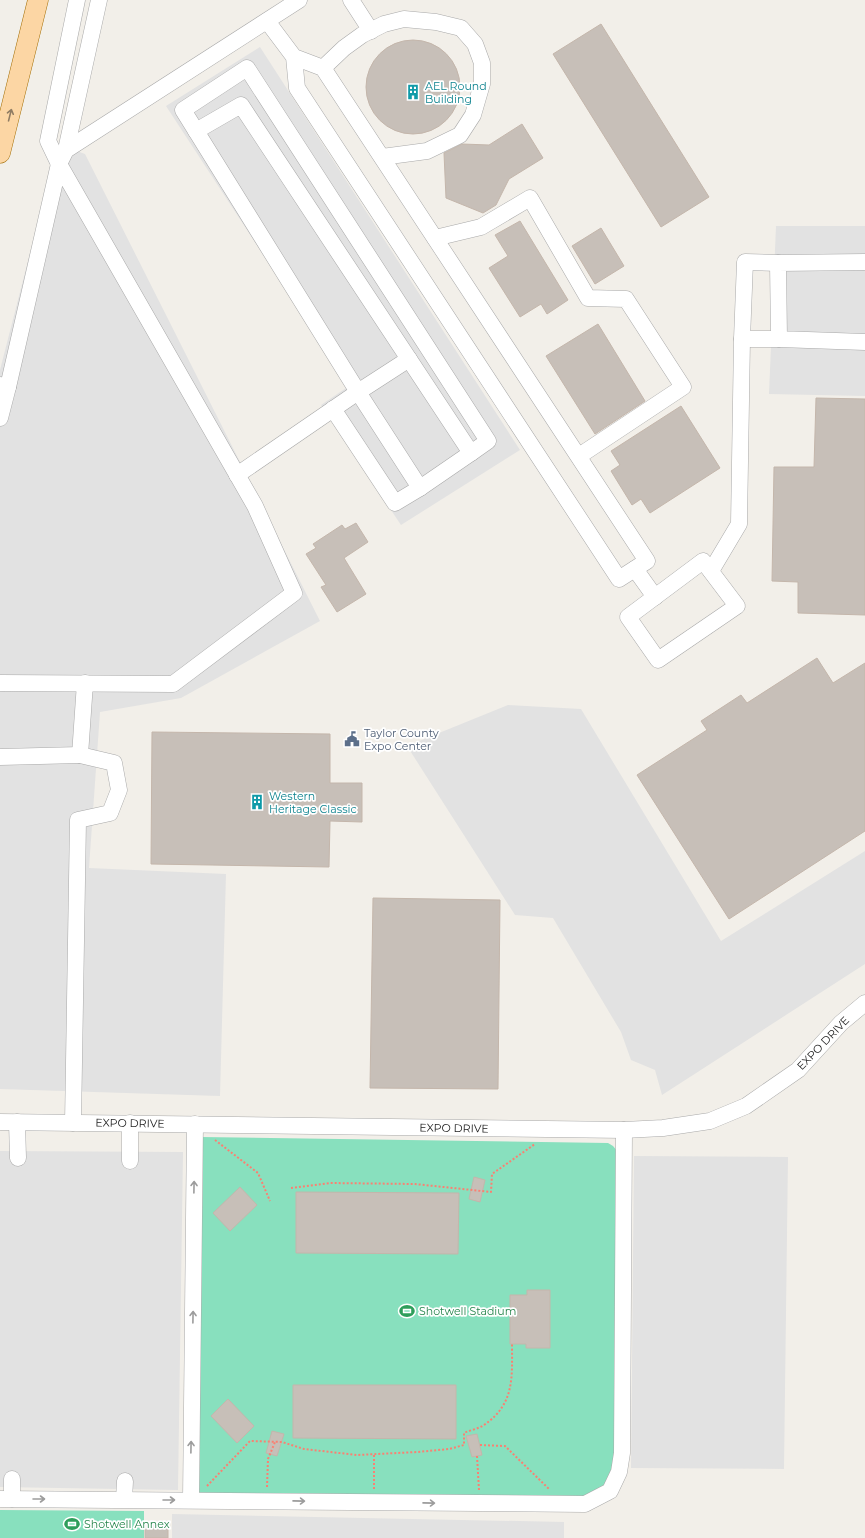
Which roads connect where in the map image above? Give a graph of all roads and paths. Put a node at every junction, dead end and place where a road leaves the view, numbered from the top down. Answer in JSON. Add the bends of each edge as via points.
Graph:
{"nodes":[{"id":1,"x":38,"y":0,"type":"edge"},
{"id":2,"x":77,"y":0,"type":"edge"},
{"id":3,"x":99,"y":0,"type":"edge"},
{"id":4,"x":299,"y":0,"type":"edge"},
{"id":5,"x":350,"y":0,"type":"edge"},
{"id":6,"x":267,"y":21,"type":"junction"},
{"id":7,"x":371,"y":31,"type":"junction"},
{"id":8,"x":294,"y":57,"type":"junction"},
{"id":9,"x":323,"y":68,"type":"junction"},
{"id":10,"x":196,"y":131,"type":"junction"},
{"id":11,"x":66,"y":150,"type":"junction"},
{"id":12,"x":0,"y":153,"type":"edge"},
{"id":13,"x":382,"y":157,"type":"junction"},
{"id":14,"x":59,"y":164,"type":"junction"},
{"id":15,"x":435,"y":238,"type":"junction"},
{"id":16,"x":865,"y":262,"type":"edge"},
{"id":17,"x":778,"y":263,"type":"junction"},
{"id":18,"x":742,"y":339,"type":"junction"},
{"id":19,"x":779,"y":339,"type":"junction"},
{"id":20,"x":865,"y":342,"type":"edge"},
{"id":21,"x":409,"y":359,"type":"junction"},
{"id":22,"x":4,"y":386,"type":"edge"},
{"id":23,"x":358,"y":392,"type":"junction"},
{"id":24,"x":333,"y":410,"type":"junction"},
{"id":25,"x":0,"y":418,"type":"edge"},
{"id":26,"x":471,"y":453,"type":"junction"},
{"id":27,"x":578,"y":456,"type":"junction"},
{"id":28,"x":238,"y":475,"type":"junction"},
{"id":29,"x":420,"y":488,"type":"junction"},
{"id":30,"x":635,"y":569,"type":"junction"},
{"id":31,"x":711,"y":571,"type":"junction"},
{"id":32,"x":655,"y":596,"type":"junction"},
{"id":33,"x":0,"y":683,"type":"edge"},
{"id":34,"x":85,"y":683,"type":"junction"},
{"id":35,"x":80,"y":756,"type":"junction"},
{"id":36,"x":0,"y":758,"type":"edge"},
{"id":37,"x":865,"y":1002,"type":"edge"},
{"id":38,"x":0,"y":1122,"type":"edge"},
{"id":39,"x":17,"y":1122,"type":"junction"},
{"id":40,"x":73,"y":1123,"type":"junction"},
{"id":41,"x":130,"y":1123,"type":"junction"},
{"id":42,"x":195,"y":1124,"type":"junction"},
{"id":43,"x":624,"y":1130,"type":"junction"},
{"id":44,"x":536,"y":1143,"type":"dead end"},
{"id":45,"x":18,"y":1158,"type":"dead end"},
{"id":46,"x":130,"y":1161,"type":"dead end"},
{"id":47,"x":290,"y":1188,"type":"dead end"},
{"id":48,"x":270,"y":1201,"type":"dead end"},
{"id":49,"x":512,"y":1344,"type":"dead end"},
{"id":50,"x":470,"y":1430,"type":"junction"},
{"id":51,"x":471,"y":1435,"type":"dead end"},
{"id":52,"x":275,"y":1442,"type":"junction"},
{"id":53,"x":480,"y":1445,"type":"dead end"},
{"id":54,"x":374,"y":1455,"type":"junction"},
{"id":55,"x":478,"y":1456,"type":"dead end"},
{"id":56,"x":12,"y":1479,"type":"dead end"},
{"id":57,"x":124,"y":1481,"type":"dead end"},
{"id":58,"x":6,"y":1499,"type":"edge"},
{"id":59,"x":124,"y":1500,"type":"junction"},
{"id":60,"x":192,"y":1500,"type":"junction"},
{"id":61,"x":267,"y":1501,"type":"junction"},
{"id":62,"x":374,"y":1502,"type":"junction"},
{"id":63,"x":480,"y":1503,"type":"junction"},
{"id":64,"x":565,"y":1504,"type":"junction"}],
"edges":[{"from":12,"to":1,"type":"main road","one_way":true},
{"from":2,"to":14,"type":"street","via":[[48,141]]},
{"from":3,"to":11,"type":"street"},
{"from":4,"to":6,"type":"street"},
{"from":5,"to":7,"type":"street"},
{"from":6,"to":8,"type":"street"},
{"from":6,"to":11,"type":"street"},
{"from":7,"to":9,"type":"street","via":[[344,48]]},
{"from":7,"to":13,"type":"street","via":[[384,24],[404,19],[436,22],[461,28],[476,44],[482,63],[482,84],[473,115],[460,135],[427,151]]},
{"from":8,"to":9,"type":"street"},
{"from":8,"to":30,"type":"street","via":[[297,88],[619,579]]},
{"from":9,"to":13,"type":"street"},
{"from":10,"to":21,"type":"street","via":[[242,105]]},
{"from":10,"to":23,"type":"street"},
{"from":10,"to":26,"type":"street","via":[[183,110],[247,68],[488,441]]},
{"from":11,"to":14,"type":"street"},
{"from":13,"to":15,"type":"street"},
{"from":14,"to":22,"type":"street"},
{"from":14,"to":28,"type":"street"},
{"from":15,"to":27,"type":"street"},
{"from":15,"to":27,"type":"street","via":[[481,227],[530,198],[588,298],[626,299],[683,386]]},
{"from":16,"to":17,"type":"street"},
{"from":17,"to":18,"type":"street","via":[[745,262]]},
{"from":17,"to":19,"type":"street"},
{"from":18,"to":19,"type":"street"},
{"from":18,"to":31,"type":"street","via":[[739,524]]},
{"from":19,"to":20,"type":"street"},
{"from":21,"to":23,"type":"street"},
{"from":21,"to":26,"type":"street"},
{"from":22,"to":25,"type":"street"},
{"from":23,"to":24,"type":"street"},
{"from":23,"to":29,"type":"street"},
{"from":24,"to":28,"type":"street"},
{"from":24,"to":29,"type":"street","via":[[395,503]]},
{"from":26,"to":29,"type":"street"},
{"from":27,"to":30,"type":"street","via":[[647,561]]},
{"from":28,"to":34,"type":"street","via":[[294,592],[172,684]]},
{"from":30,"to":32,"type":"street"},
{"from":31,"to":32,"type":"street","via":[[703,561]]},
{"from":31,"to":32,"type":"street","via":[[737,606],[658,660],[628,617]]},
{"from":33,"to":34,"type":"street"},
{"from":34,"to":35,"type":"street"},
{"from":35,"to":36,"type":"street"},
{"from":35,"to":40,"type":"street","via":[[114,763],[120,790],[110,813],[78,820]]},
{"from":37,"to":43,"type":"street","name":"EXPO DRIVE","via":[[841,1023],[798,1070],[746,1106],[710,1121],[663,1128]]},
{"from":38,"to":39,"type":"street","name":"EXPO DRIVE"},
{"from":39,"to":40,"type":"street","name":"EXPO DRIVE"},
{"from":39,"to":45,"type":"street"},
{"from":40,"to":41,"type":"street","name":"EXPO DRIVE"},
{"from":41,"to":42,"type":"street","name":"EXPO DRIVE"},
{"from":41,"to":46,"type":"street"},
{"from":42,"to":43,"type":"street","name":"EXPO DRIVE"},
{"from":42,"to":48,"type":"path","via":[[258,1173]]},
{"from":60,"to":42,"type":"street","one_way":true},
{"from":43,"to":64,"type":"street","via":[[622,1453],[619,1472],[610,1491],[585,1504]]},
{"from":44,"to":47,"type":"path","via":[[492,1174],[491,1192],[444,1186],[394,1184],[330,1184]]},
{"from":49,"to":50,"type":"path","via":[[508,1399],[497,1414],[483,1426]]},
{"from":50,"to":51,"type":"path"},
{"from":50,"to":54,"type":"path","via":[[464,1433],[464,1445],[449,1449]]},
{"from":52,"to":54,"type":"path","via":[[338,1453]]},
{"from":52,"to":60,"type":"path","via":[[250,1441]]},
{"from":52,"to":61,"type":"path","via":[[268,1459]]},
{"from":53,"to":64,"type":"path","via":[[505,1446]]},
{"from":54,"to":62,"type":"path"},
{"from":55,"to":63,"type":"path"},
{"from":56,"to":58,"type":"street"},
{"from":57,"to":59,"type":"street"},
{"from":58,"to":59,"type":"street","one_way":true},
{"from":59,"to":60,"type":"street","one_way":true},
{"from":60,"to":61,"type":"street"},
{"from":61,"to":62,"type":"street","one_way":true},
{"from":62,"to":63,"type":"street","one_way":true},
{"from":63,"to":64,"type":"street"}]}
